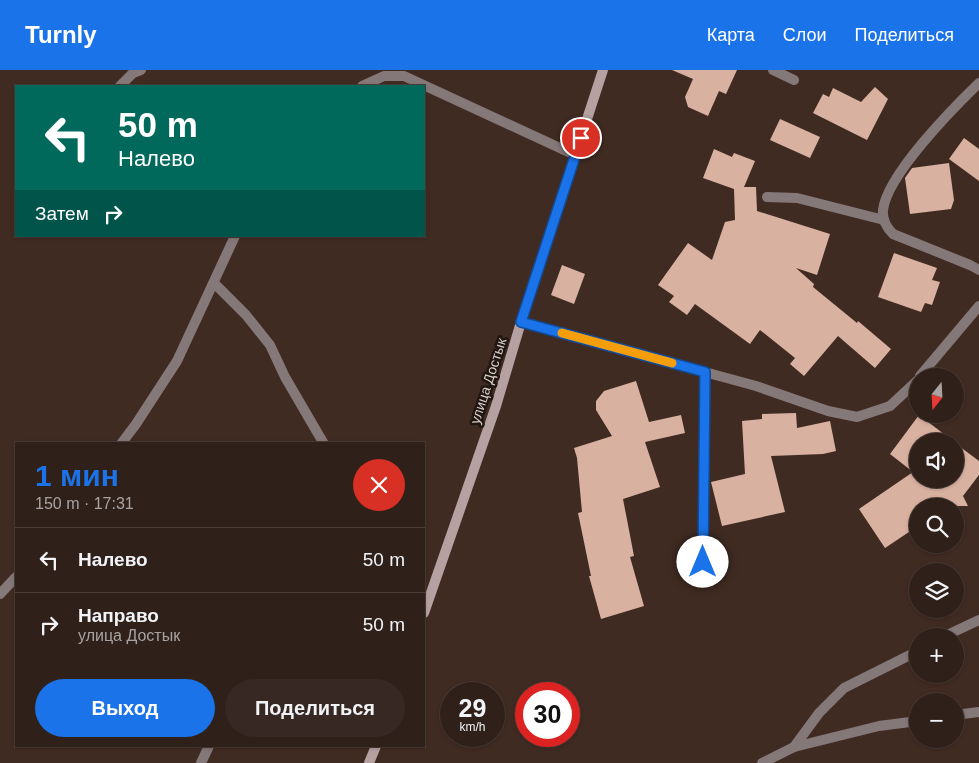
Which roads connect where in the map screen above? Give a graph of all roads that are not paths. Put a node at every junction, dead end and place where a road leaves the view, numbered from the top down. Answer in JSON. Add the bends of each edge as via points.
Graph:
{"nodes":[{"id":1,"x":141,"y":70,"type":"edge"},
{"id":2,"x":391,"y":70,"type":"edge"},
{"id":3,"x":603,"y":70,"type":"edge"},
{"id":4,"x":773,"y":70,"type":"edge"},
{"id":5,"x":404,"y":76,"type":"junction"},
{"id":6,"x":794,"y":80,"type":"dead end"},
{"id":7,"x":979,"y":83,"type":"edge"},
{"id":8,"x":121,"y":85,"type":"edge"},
{"id":9,"x":364,"y":85,"type":"edge"},
{"id":10,"x":423,"y":85,"type":"edge"},
{"id":11,"x":425,"y":86,"type":"edge"},
{"id":12,"x":575,"y":155,"type":"junction"},
{"id":13,"x":767,"y":197,"type":"dead end"},
{"id":14,"x":884,"y":220,"type":"junction"},
{"id":15,"x":235,"y":237,"type":"edge"},
{"id":16,"x":979,"y":270,"type":"edge"},
{"id":17,"x":214,"y":283,"type":"junction"},
{"id":18,"x":979,"y":306,"type":"edge"},
{"id":19,"x":521,"y":322,"type":"junction"},
{"id":20,"x":927,"y":368,"type":"edge"},
{"id":21,"x":705,"y":372,"type":"junction"},
{"id":22,"x":909,"y":388,"type":"edge"},
{"id":23,"x":122,"y":442,"type":"edge"},
{"id":24,"x":323,"y":442,"type":"edge"},
{"id":25,"x":703,"y":562,"type":"dead end"},
{"id":26,"x":15,"y":578,"type":"edge"},
{"id":27,"x":0,"y":594,"type":"edge"},
{"id":28,"x":425,"y":610,"type":"edge"},
{"id":29,"x":979,"y":620,"type":"edge"},
{"id":30,"x":962,"y":628,"type":"edge"},
{"id":31,"x":909,"y":655,"type":"edge"},
{"id":32,"x":979,"y":712,"type":"edge"},
{"id":33,"x":964,"y":714,"type":"edge"},
{"id":34,"x":909,"y":721,"type":"edge"},
{"id":35,"x":209,"y":747,"type":"edge"},
{"id":36,"x":376,"y":747,"type":"edge"},
{"id":37,"x":794,"y":747,"type":"junction"},
{"id":38,"x":201,"y":763,"type":"edge"},
{"id":39,"x":370,"y":763,"type":"edge"},
{"id":40,"x":762,"y":763,"type":"edge"}],
"edges":[{"from":1,"to":8,"type":"street"},
{"from":2,"to":5,"type":"street"},
{"from":3,"to":12,"type":"main road","name":"улица Достык"},
{"from":4,"to":6,"type":"street"},
{"from":5,"to":9,"type":"street","via":[[384,76]]},
{"from":5,"to":10,"type":"street"},
{"from":7,"to":14,"type":"street","via":[[928,136],[902,171],[890,189],[883,210]]},
{"from":11,"to":12,"type":"street"},
{"from":12,"to":19,"type":"main road","name":"улица Достык"},
{"from":13,"to":14,"type":"street","via":[[797,198]]},
{"from":14,"to":16,"type":"street","via":[[884,225],[893,234]]},
{"from":15,"to":17,"type":"street"},
{"from":17,"to":23,"type":"street","via":[[177,361]]},
{"from":17,"to":24,"type":"street","via":[[270,345]]},
{"from":18,"to":20,"type":"street"},
{"from":19,"to":21,"type":"street"},
{"from":19,"to":28,"type":"main road","name":"улица Достык","via":[[496,406]]},
{"from":21,"to":22,"type":"street","via":[[857,417],[890,406]]},
{"from":21,"to":25,"type":"street"},
{"from":26,"to":27,"type":"street"},
{"from":29,"to":30,"type":"street"},
{"from":31,"to":37,"type":"street","via":[[844,688],[819,713]]},
{"from":32,"to":33,"type":"street"},
{"from":34,"to":37,"type":"street"},
{"from":35,"to":38,"type":"street"},
{"from":36,"to":39,"type":"main road"},
{"from":37,"to":40,"type":"street"}]}
